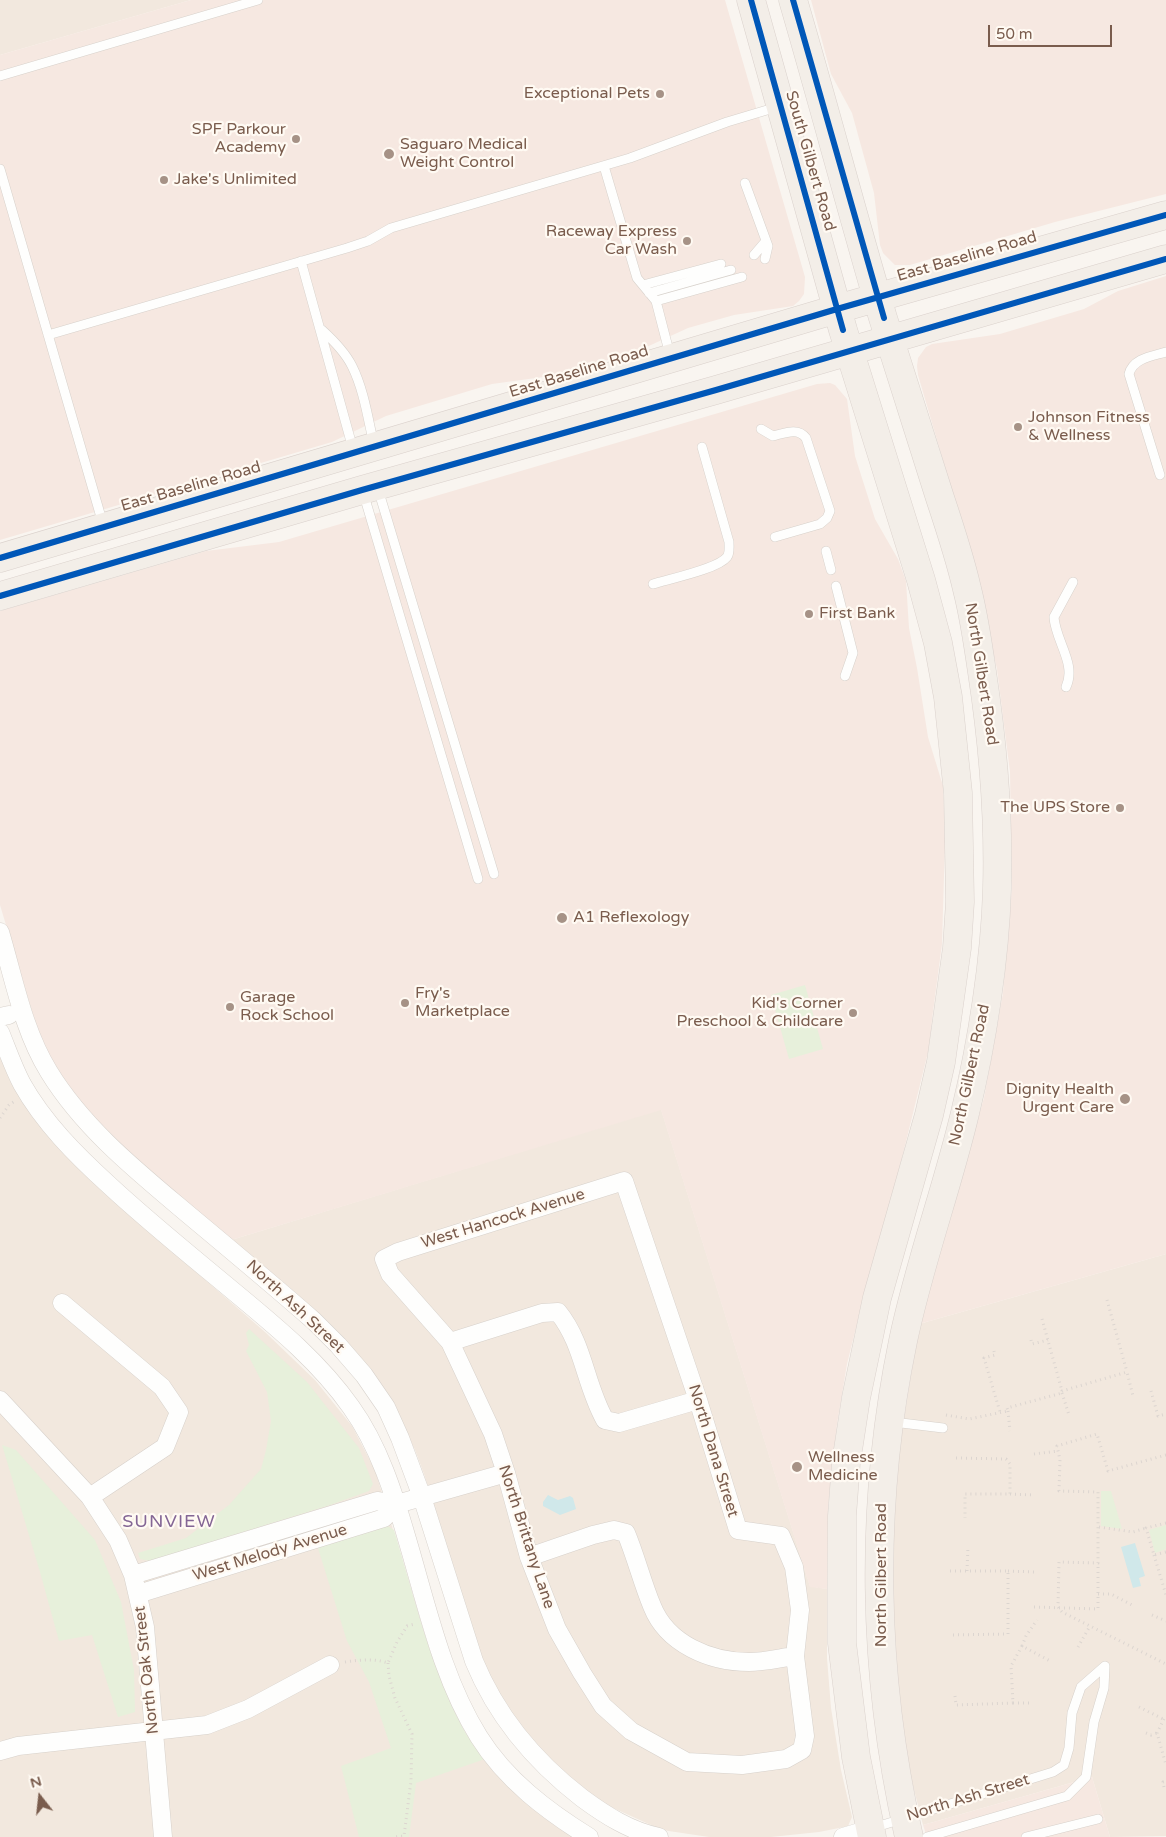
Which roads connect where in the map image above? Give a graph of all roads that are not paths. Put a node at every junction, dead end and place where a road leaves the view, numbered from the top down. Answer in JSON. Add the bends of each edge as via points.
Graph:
{"nodes":[{"id":1,"x":258,"y":0,"type":"edge"},
{"id":2,"x":751,"y":0,"type":"edge"},
{"id":3,"x":793,"y":0,"type":"edge"},
{"id":4,"x":0,"y":76,"type":"edge"},
{"id":5,"x":781,"y":106,"type":"junction"},
{"id":6,"x":604,"y":166,"type":"junction"},
{"id":7,"x":0,"y":169,"type":"edge"},
{"id":8,"x":745,"y":183,"type":"dead end"},
{"id":9,"x":1166,"y":215,"type":"edge"},
{"id":10,"x":762,"y":253,"type":"dead end"},
{"id":11,"x":1166,"y":259,"type":"edge"},
{"id":12,"x":301,"y":261,"type":"junction"},
{"id":13,"x":721,"y":264,"type":"dead end"},
{"id":14,"x":732,"y":270,"type":"dead end"},
{"id":15,"x":742,"y":277,"type":"dead end"},
{"id":16,"x":646,"y":289,"type":"junction"},
{"id":17,"x":656,"y":301,"type":"junction"},
{"id":18,"x":884,"y":318,"type":"junction"},
{"id":19,"x":321,"y":329,"type":"junction"},
{"id":20,"x":843,"y":330,"type":"junction"},
{"id":21,"x":48,"y":335,"type":"junction"},
{"id":22,"x":1166,"y":352,"type":"edge"},
{"id":23,"x":671,"y":358,"type":"junction"},
{"id":24,"x":761,"y":429,"type":"dead end"},
{"id":25,"x":702,"y":447,"type":"dead end"},
{"id":26,"x":364,"y":450,"type":"junction"},
{"id":27,"x":1160,"y":476,"type":"dead end"},
{"id":28,"x":370,"y":487,"type":"junction"},
{"id":29,"x":104,"y":527,"type":"junction"},
{"id":30,"x":775,"y":537,"type":"dead end"},
{"id":31,"x":826,"y":551,"type":"dead end"},
{"id":32,"x":0,"y":558,"type":"edge"},
{"id":33,"x":831,"y":570,"type":"dead end"},
{"id":34,"x":1073,"y":582,"type":"dead end"},
{"id":35,"x":653,"y":584,"type":"dead end"},
{"id":36,"x":836,"y":586,"type":"dead end"},
{"id":37,"x":0,"y":596,"type":"edge"},
{"id":38,"x":845,"y":676,"type":"dead end"},
{"id":39,"x":1066,"y":687,"type":"dead end"},
{"id":40,"x":955,"y":753,"type":"junction"},
{"id":41,"x":992,"y":753,"type":"junction"},
{"id":42,"x":494,"y":874,"type":"dead end"},
{"id":43,"x":478,"y":879,"type":"dead end"},
{"id":44,"x":0,"y":932,"type":"edge"},
{"id":45,"x":0,"y":1032,"type":"edge"},
{"id":46,"x":624,"y":1181,"type":"joint"},
{"id":47,"x":384,"y":1259,"type":"joint"},
{"id":48,"x":62,"y":1303,"type":"dead end"},
{"id":49,"x":450,"y":1342,"type":"junction"},
{"id":50,"x":0,"y":1400,"type":"edge"},
{"id":51,"x":698,"y":1400,"type":"junction"},
{"id":52,"x":888,"y":1421,"type":"junction"},
{"id":53,"x":943,"y":1428,"type":"dead end"},
{"id":54,"x":506,"y":1473,"type":"junction"},
{"id":55,"x":90,"y":1497,"type":"junction"},
{"id":56,"x":422,"y":1497,"type":"junction"},
{"id":57,"x":396,"y":1504,"type":"junction"},
{"id":58,"x":529,"y":1557,"type":"junction"},
{"id":59,"x":133,"y":1575,"type":"junction"},
{"id":60,"x":138,"y":1594,"type":"junction"},
{"id":61,"x":795,"y":1656,"type":"junction"},
{"id":62,"x":330,"y":1665,"type":"road end"},
{"id":63,"x":154,"y":1732,"type":"junction"},
{"id":64,"x":802,"y":1750,"type":"joint"},
{"id":65,"x":0,"y":1751,"type":"edge"},
{"id":66,"x":1098,"y":1819,"type":"dead end"},
{"id":67,"x":907,"y":1827,"type":"edge"},
{"id":68,"x":871,"y":1833,"type":"edge"},
{"id":69,"x":164,"y":1837,"type":"edge"},
{"id":70,"x":589,"y":1837,"type":"edge"},
{"id":71,"x":660,"y":1837,"type":"edge"},
{"id":72,"x":843,"y":1837,"type":"edge"},
{"id":73,"x":927,"y":1837,"type":"edge"},
{"id":74,"x":1026,"y":1837,"type":"edge"}],
"edges":[{"from":1,"to":4,"type":"lane"},
{"from":2,"to":5,"type":"main road","name":"South Gilbert Road"},
{"from":3,"to":18,"type":"main road","name":"South Gilbert Road"},
{"from":5,"to":6,"type":"lane"},
{"from":5,"to":20,"type":"main road","name":"South Gilbert Road"},
{"from":6,"to":12,"type":"lane","via":[[391,228],[368,241]]},
{"from":6,"to":16,"type":"lane","via":[[637,278]]},
{"from":7,"to":21,"type":"lane"},
{"from":8,"to":10,"type":"lane"},
{"from":9,"to":18,"type":"main road","name":"East Baseline Road"},
{"from":11,"to":18,"type":"main road","name":"East Baseline Road"},
{"from":12,"to":19,"type":"lane"},
{"from":12,"to":21,"type":"lane"},
{"from":13,"to":16,"type":"lane"},
{"from":14,"to":16,"type":"lane"},
{"from":15,"to":17,"type":"lane"},
{"from":16,"to":17,"type":"lane"},
{"from":17,"to":23,"type":"lane"},
{"from":18,"to":20,"type":"main road","name":"East Baseline Road"},
{"from":18,"to":20,"type":"main road","name":"East Baseline Road"},
{"from":18,"to":41,"type":"main road","name":"North Gilbert Road","via":[[968,591],[979,648]]},
{"from":19,"to":26,"type":"lane"},
{"from":19,"to":26,"type":"lane","via":[[336,343],[351,365],[359,386]]},
{"from":20,"to":23,"type":"main road","name":"East Baseline Road"},
{"from":20,"to":28,"type":"main road","name":"East Baseline Road","via":[[489,455]]},
{"from":20,"to":40,"type":"main road","name":"North Gilbert Road","via":[[938,643]]},
{"from":21,"to":29,"type":"lane"},
{"from":22,"to":27,"type":"lane","via":[[1143,359],[1130,369],[1129,374]]},
{"from":23,"to":26,"type":"main road","name":"East Baseline Road"},
{"from":24,"to":30,"type":"lane","via":[[773,436],[796,431],[804,434],[830,511],[820,524]]},
{"from":25,"to":35,"type":"lane","via":[[730,542],[729,554],[712,567]]},
{"from":26,"to":29,"type":"main road","name":"East Baseline Road"},
{"from":28,"to":37,"type":"main road","name":"East Baseline Road"},
{"from":28,"to":42,"type":"lane"},
{"from":28,"to":43,"type":"lane"},
{"from":29,"to":32,"type":"main road","name":"East Baseline Road"},
{"from":31,"to":33,"type":"lane"},
{"from":34,"to":39,"type":"lane","via":[[1054,617],[1069,667],[1070,679]]},
{"from":36,"to":38,"type":"lane","via":[[853,653]]},
{"from":40,"to":41,"type":"main road"},
{"from":40,"to":68,"type":"main road","name":"North Gilbert Road","via":[[960,902],[948,1013],[929,1115],[877,1298],[846,1463],[842,1516],[842,1643],[856,1757]]},
{"from":41,"to":52,"type":"main road","name":"North Gilbert Road","via":[[997,891],[976,1065],[904,1336]]},
{"from":44,"to":56,"type":"street","name":"North Ash Street","via":[[30,1033],[63,1092],[109,1145],[294,1303],[338,1345],[386,1407]]},
{"from":45,"to":57,"type":"street","name":"North Ash Street","via":[[22,1084],[55,1130],[81,1159],[146,1220],[305,1352],[328,1379],[364,1427]]},
{"from":46,"to":47,"type":"street","name":"West Hancock Avenue"},
{"from":46,"to":51,"type":"street","name":"North Dana Street"},
{"from":47,"to":49,"type":"street","name":"North Brittany Lane","via":[[390,1274]]},
{"from":48,"to":55,"type":"street","via":[[162,1387],[179,1412],[165,1447]]},
{"from":49,"to":51,"type":"street","via":[[542,1313],[558,1312],[578,1346],[605,1420],[619,1423]]},
{"from":49,"to":54,"type":"street","name":"North Brittany Lane"},
{"from":50,"to":55,"type":"street","name":"North Oak Street"},
{"from":51,"to":61,"type":"street","name":"North Dana Street","via":[[738,1530],[781,1536],[794,1567],[800,1610]]},
{"from":52,"to":53,"type":"lane"},
{"from":52,"to":67,"type":"main road","name":"North Gilbert Road","via":[[879,1543],[879,1615],[890,1740]]},
{"from":54,"to":56,"type":"street","name":"West Melody Avenue"},
{"from":54,"to":58,"type":"street","name":"North Brittany Lane"},
{"from":55,"to":59,"type":"street","name":"North Oak Street","via":[[118,1540]]},
{"from":56,"to":57,"type":"street","name":"West Melody Avenue"},
{"from":56,"to":71,"type":"street","name":"North Ash Street","via":[[474,1661],[503,1716],[530,1752],[578,1795],[626,1826]]},
{"from":57,"to":59,"type":"street","name":"West Melody Avenue","via":[[377,1501]]},
{"from":57,"to":60,"type":"street","name":"West Melody Avenue","via":[[384,1518]]},
{"from":57,"to":70,"type":"street","name":"North Ash Street","via":[[454,1685],[480,1738],[545,1809]]},
{"from":58,"to":61,"type":"street","via":[[593,1535],[614,1530],[626,1533],[652,1608],[668,1632],[685,1645],[709,1657],[749,1662]]},
{"from":58,"to":64,"type":"street","name":"North Brittany Lane","via":[[557,1629],[582,1673],[603,1706],[631,1731],[687,1762],[742,1765],[786,1759]]},
{"from":59,"to":60,"type":"street","name":"North Oak Street"},
{"from":60,"to":63,"type":"street","name":"North Oak Street","via":[[146,1636]]},
{"from":61,"to":64,"type":"street","name":"North Dana Street","via":[[805,1736]]},
{"from":62,"to":63,"type":"street","via":[[248,1709],[216,1722]]},
{"from":63,"to":65,"type":"street","via":[[18,1746]]},
{"from":63,"to":69,"type":"street","name":"North Oak Street"},
{"from":66,"to":74,"type":"lane"},
{"from":67,"to":68,"type":"lane","name":"North Ash Street"},
{"from":67,"to":73,"type":"lane","name":"North Ash Street","via":[[1054,1772],[1064,1765],[1072,1713],[1080,1688],[1106,1666],[1086,1777],[1067,1796]]},
{"from":68,"to":72,"type":"street","name":"North Ash Street"}]}
